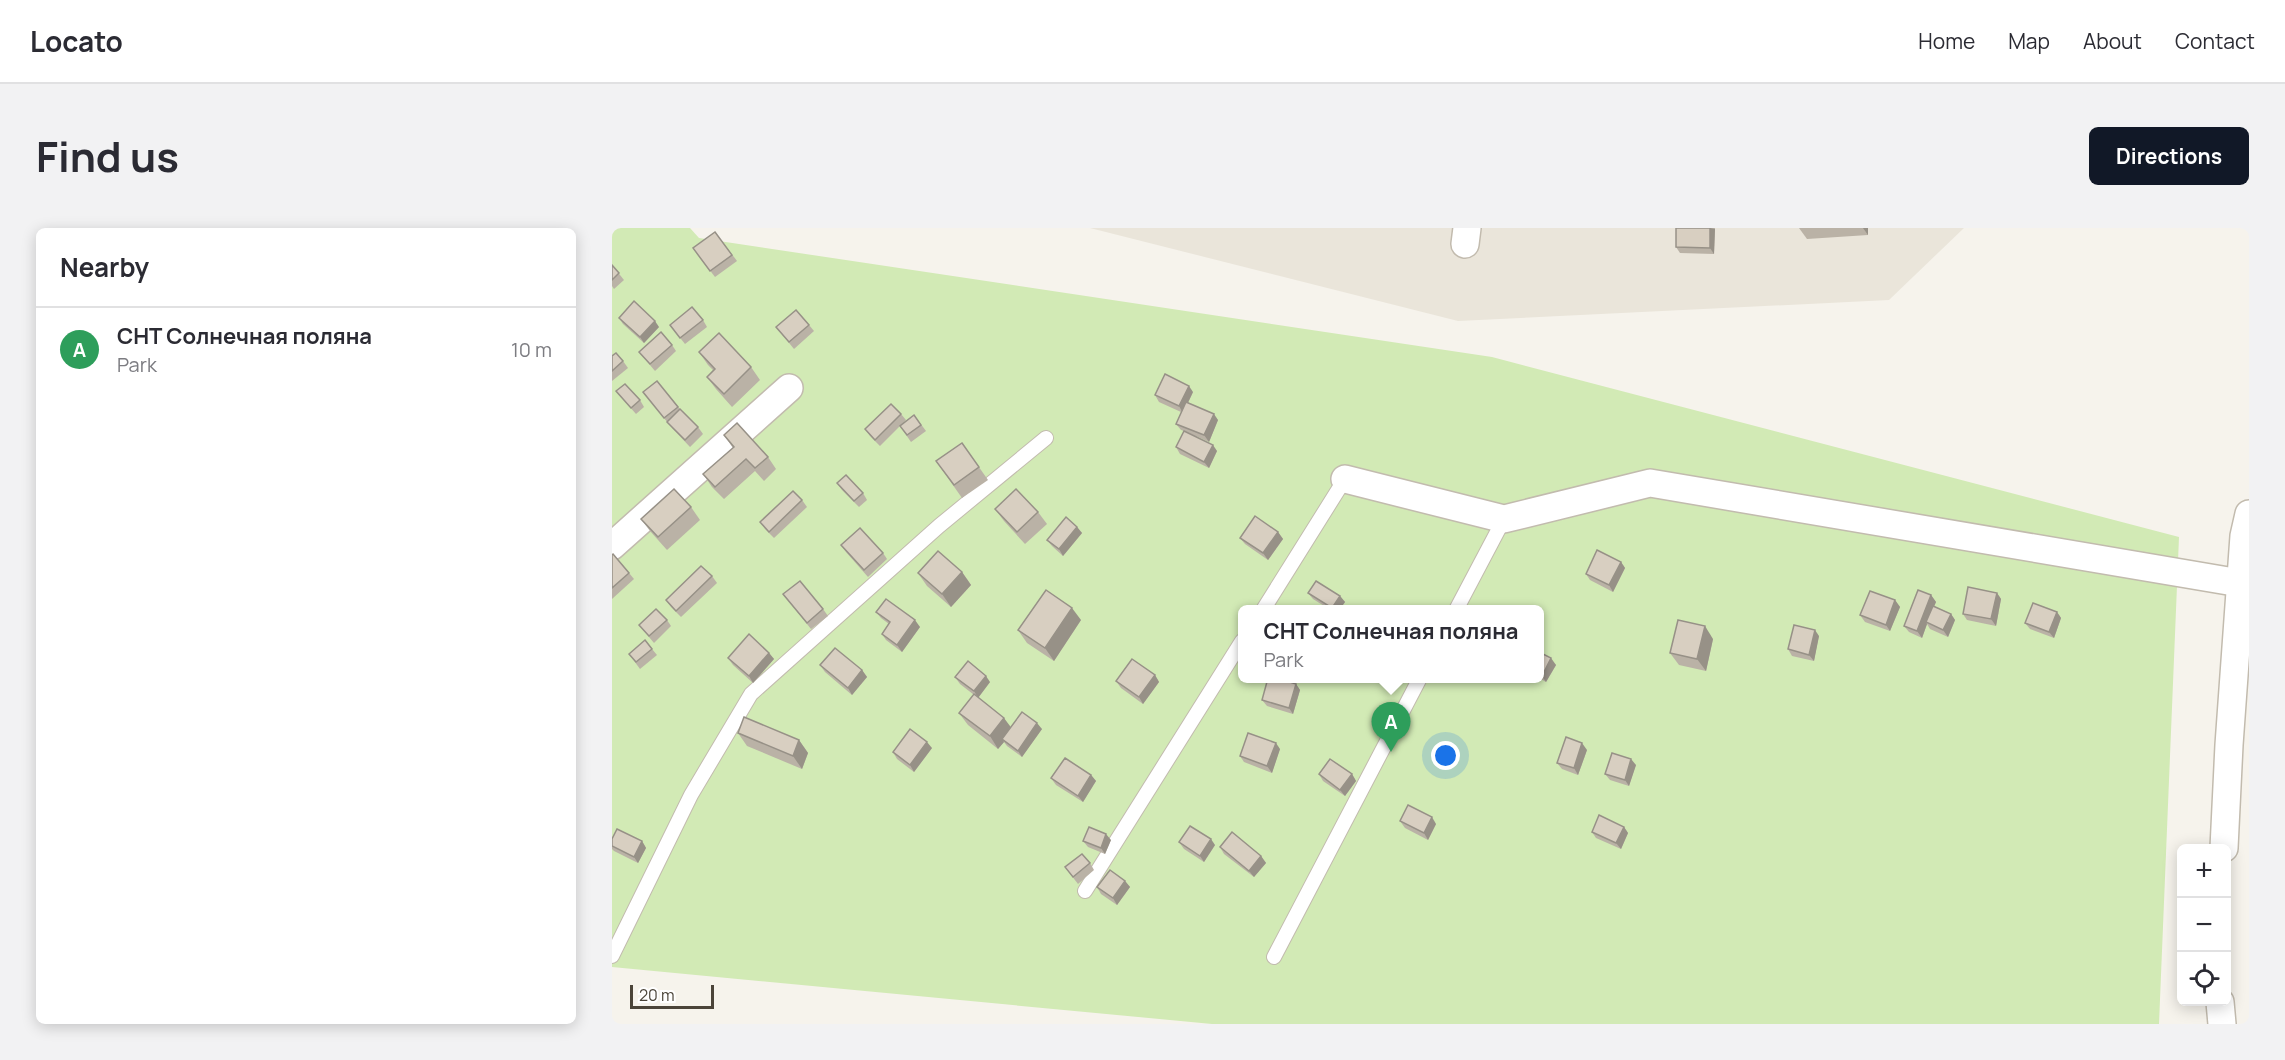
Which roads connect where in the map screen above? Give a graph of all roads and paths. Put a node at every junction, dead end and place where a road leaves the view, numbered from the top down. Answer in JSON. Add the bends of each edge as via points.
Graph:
{"nodes":[{"id":1,"x":789,"y":388,"type":"dead end"},
{"id":2,"x":1046,"y":438,"type":"dead end"},
{"id":3,"x":1345,"y":479,"type":"joint"},
{"id":4,"x":2249,"y":514,"type":"edge"},
{"id":5,"x":1504,"y":519,"type":"junction"},
{"id":6,"x":612,"y":546,"type":"edge"},
{"id":7,"x":2240,"y":583,"type":"junction"},
{"id":8,"x":1266,"y":605,"type":"edge"},
{"id":9,"x":1458,"y":605,"type":"edge"},
{"id":10,"x":1238,"y":647,"type":"edge"},
{"id":11,"x":1417,"y":683,"type":"edge"},
{"id":12,"x":2224,"y":844,"type":"edge"},
{"id":13,"x":1085,"y":891,"type":"dead end"},
{"id":14,"x":612,"y":956,"type":"edge"},
{"id":15,"x":1274,"y":957,"type":"dead end"},
{"id":16,"x":2220,"y":1006,"type":"edge"},
{"id":17,"x":2222,"y":1024,"type":"edge"}],
"edges":[{"from":1,"to":6,"type":"street"},
{"from":2,"to":14,"type":"lane","via":[[939,526],[751,694],[691,795]]},
{"from":3,"to":5,"type":"street"},
{"from":3,"to":8,"type":"lane"},
{"from":4,"to":7,"type":"street"},
{"from":5,"to":7,"type":"street","via":[[1650,483]]},
{"from":5,"to":9,"type":"lane"},
{"from":7,"to":12,"type":"street"},
{"from":10,"to":13,"type":"lane"},
{"from":11,"to":15,"type":"lane"},
{"from":16,"to":17,"type":"street"}]}
